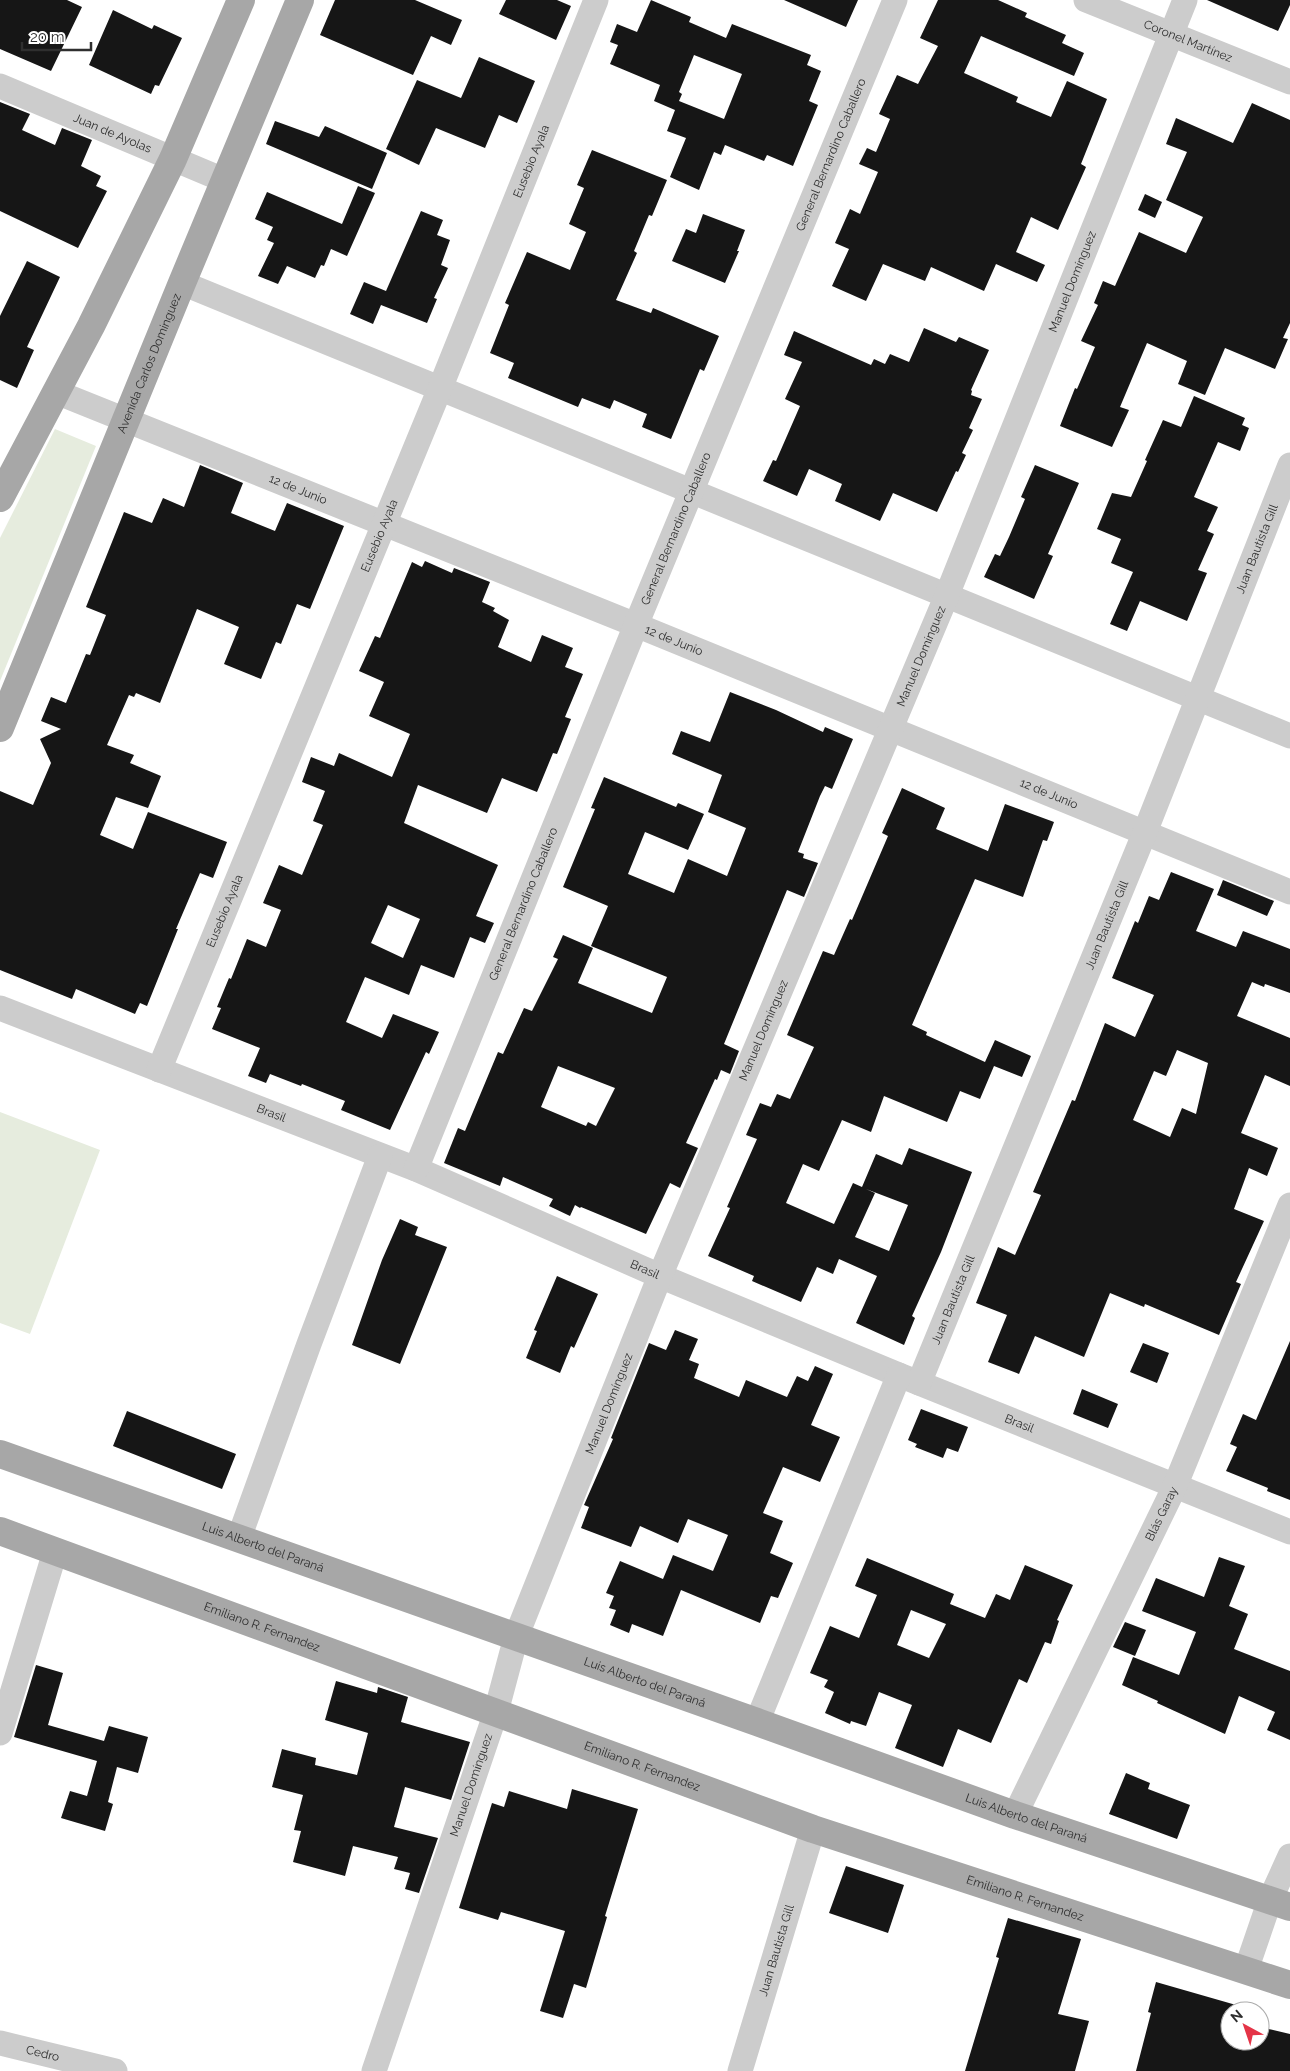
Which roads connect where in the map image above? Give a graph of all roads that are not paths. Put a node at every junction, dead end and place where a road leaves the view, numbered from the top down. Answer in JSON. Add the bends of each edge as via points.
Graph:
{"nodes":[{"id":1,"x":241,"y":0,"type":"edge"},
{"id":2,"x":300,"y":0,"type":"edge"},
{"id":3,"x":596,"y":0,"type":"edge"},
{"id":4,"x":895,"y":0,"type":"edge"},
{"id":5,"x":1086,"y":0,"type":"edge"},
{"id":6,"x":1185,"y":0,"type":"edge"},
{"id":7,"x":1172,"y":34,"type":"junction"},
{"id":8,"x":1290,"y":82,"type":"edge"},
{"id":9,"x":0,"y":86,"type":"edge"},
{"id":10,"x":173,"y":158,"type":"junction"},
{"id":11,"x":226,"y":181,"type":"junction"},
{"id":12,"x":182,"y":283,"type":"junction"},
{"id":13,"x":440,"y":386,"type":"junction"},
{"id":14,"x":56,"y":392,"type":"junction"},
{"id":15,"x":127,"y":419,"type":"junction"},
{"id":16,"x":1290,"y":465,"type":"edge"},
{"id":17,"x":691,"y":492,"type":"junction"},
{"id":18,"x":0,"y":498,"type":"edge"},
{"id":19,"x":384,"y":523,"type":"junction"},
{"id":20,"x":947,"y":595,"type":"junction"},
{"id":21,"x":636,"y":625,"type":"junction"},
{"id":22,"x":1197,"y":698,"type":"junction"},
{"id":23,"x":0,"y":728,"type":"edge"},
{"id":24,"x":891,"y":730,"type":"junction"},
{"id":25,"x":1290,"y":736,"type":"edge"},
{"id":26,"x":1145,"y":832,"type":"junction"},
{"id":27,"x":1290,"y":892,"type":"edge"},
{"id":28,"x":0,"y":1008,"type":"edge"},
{"id":29,"x":159,"y":1070,"type":"junction"},
{"id":30,"x":380,"y":1156,"type":"junction"},
{"id":31,"x":416,"y":1170,"type":"junction"},
{"id":32,"x":1290,"y":1205,"type":"edge"},
{"id":33,"x":660,"y":1276,"type":"junction"},
{"id":34,"x":909,"y":1379,"type":"junction"},
{"id":35,"x":0,"y":1454,"type":"edge"},
{"id":36,"x":1175,"y":1486,"type":"junction"},
{"id":37,"x":0,"y":1532,"type":"edge"},
{"id":38,"x":1290,"y":1532,"type":"edge"},
{"id":39,"x":239,"y":1538,"type":"junction"},
{"id":40,"x":55,"y":1552,"type":"junction"},
{"id":41,"x":516,"y":1637,"type":"junction"},
{"id":42,"x":496,"y":1712,"type":"junction"},
{"id":43,"x":757,"y":1722,"type":"junction"},
{"id":44,"x":0,"y":1732,"type":"edge"},
{"id":45,"x":1015,"y":1816,"type":"junction"},
{"id":46,"x":813,"y":1828,"type":"junction"},
{"id":47,"x":1290,"y":1856,"type":"edge"},
{"id":48,"x":1280,"y":1903,"type":"edge"},
{"id":49,"x":1246,"y":1970,"type":"junction"},
{"id":50,"x":1290,"y":1985,"type":"edge"},
{"id":51,"x":0,"y":2043,"type":"edge"},
{"id":52,"x":115,"y":2071,"type":"edge"},
{"id":53,"x":374,"y":2071,"type":"edge"},
{"id":54,"x":740,"y":2071,"type":"edge"}],
"edges":[{"from":1,"to":10,"type":"main road"},
{"from":2,"to":11,"type":"main road","name":"Avenida Carlos Dominguez"},
{"from":3,"to":13,"type":"street","name":"Eusebio Ayala"},
{"from":4,"to":17,"type":"street","name":"General Bernardino Caballero"},
{"from":5,"to":7,"type":"street","name":"Coronel Martínez"},
{"from":6,"to":7,"type":"street","name":"Manuel Domínguez"},
{"from":7,"to":8,"type":"street","name":"Coronel Martínez"},
{"from":7,"to":20,"type":"street","name":"Manuel Domínguez"},
{"from":9,"to":10,"type":"street","name":"Juan de Ayolas"},
{"from":10,"to":11,"type":"street","name":"Juan de Ayolas"},
{"from":10,"to":14,"type":"main road"},
{"from":11,"to":12,"type":"main road","name":"Avenida Carlos Dominguez"},
{"from":12,"to":13,"type":"street"},
{"from":12,"to":15,"type":"main road","name":"Avenida Carlos Dominguez"},
{"from":13,"to":17,"type":"street"},
{"from":13,"to":19,"type":"street","name":"Eusebio Ayala"},
{"from":14,"to":15,"type":"street","name":"12 de Junio"},
{"from":14,"to":18,"type":"main road"},
{"from":15,"to":19,"type":"street","name":"12 de Junio"},
{"from":15,"to":23,"type":"main road","name":"Avenida Carlos Dominguez"},
{"from":16,"to":22,"type":"street","name":"Juan Bautista Gill"},
{"from":17,"to":20,"type":"street"},
{"from":17,"to":21,"type":"street","name":"General Bernardino Caballero"},
{"from":19,"to":21,"type":"street","name":"12 de Junio"},
{"from":19,"to":29,"type":"street","name":"Eusebio Ayala"},
{"from":20,"to":22,"type":"street"},
{"from":20,"to":24,"type":"street","name":"Manuel Domínguez"},
{"from":21,"to":24,"type":"street","name":"12 de Junio"},
{"from":21,"to":31,"type":"street","name":"General Bernardino Caballero"},
{"from":22,"to":25,"type":"street"},
{"from":22,"to":26,"type":"street","name":"Juan Bautista Gill"},
{"from":24,"to":26,"type":"street","name":"12 de Junio"},
{"from":24,"to":33,"type":"street","name":"Manuel Domínguez"},
{"from":26,"to":27,"type":"street","name":"12 de Junio"},
{"from":26,"to":34,"type":"street","name":"Juan Bautista Gill"},
{"from":28,"to":29,"type":"street","name":"Brasil"},
{"from":29,"to":30,"type":"street","name":"Brasil"},
{"from":30,"to":31,"type":"street","name":"Brasil"},
{"from":30,"to":39,"type":"street"},
{"from":31,"to":33,"type":"street","name":"Brasil"},
{"from":32,"to":36,"type":"street","name":"Blás Garay"},
{"from":33,"to":34,"type":"street","name":"Brasil"},
{"from":33,"to":41,"type":"street","name":"Manuel Domínguez"},
{"from":34,"to":36,"type":"street","name":"Brasil"},
{"from":34,"to":43,"type":"street","name":"Juan Bautista Gill"},
{"from":35,"to":39,"type":"main road","name":"Luis Alberto del Paraná"},
{"from":36,"to":38,"type":"street","name":"Brasil"},
{"from":36,"to":45,"type":"street","name":"Blás Garay"},
{"from":37,"to":40,"type":"main road","name":"Emiliano R. Fernandez"},
{"from":39,"to":41,"type":"main road","name":"Luis Alberto del Paraná"},
{"from":40,"to":42,"type":"main road","name":"Emiliano R. Fernandez"},
{"from":40,"to":44,"type":"street"},
{"from":41,"to":42,"type":"street","name":"Manuel Domínguez"},
{"from":41,"to":43,"type":"main road","name":"Luis Alberto del Paraná"},
{"from":42,"to":46,"type":"main road","name":"Emiliano R. Fernandez"},
{"from":42,"to":53,"type":"street","name":"Manuel Domínguez"},
{"from":43,"to":45,"type":"main road","name":"Luis Alberto del Paraná"},
{"from":45,"to":48,"type":"main road","name":"Luis Alberto del Paraná"},
{"from":46,"to":49,"type":"main road","name":"Emiliano R. Fernandez"},
{"from":46,"to":54,"type":"street","name":"Juan Bautista Gill"},
{"from":47,"to":48,"type":"street"},
{"from":48,"to":49,"type":"street"},
{"from":49,"to":50,"type":"main road","name":"Emiliano R. Fernandez"},
{"from":51,"to":52,"type":"street","name":"Cedro"}]}
